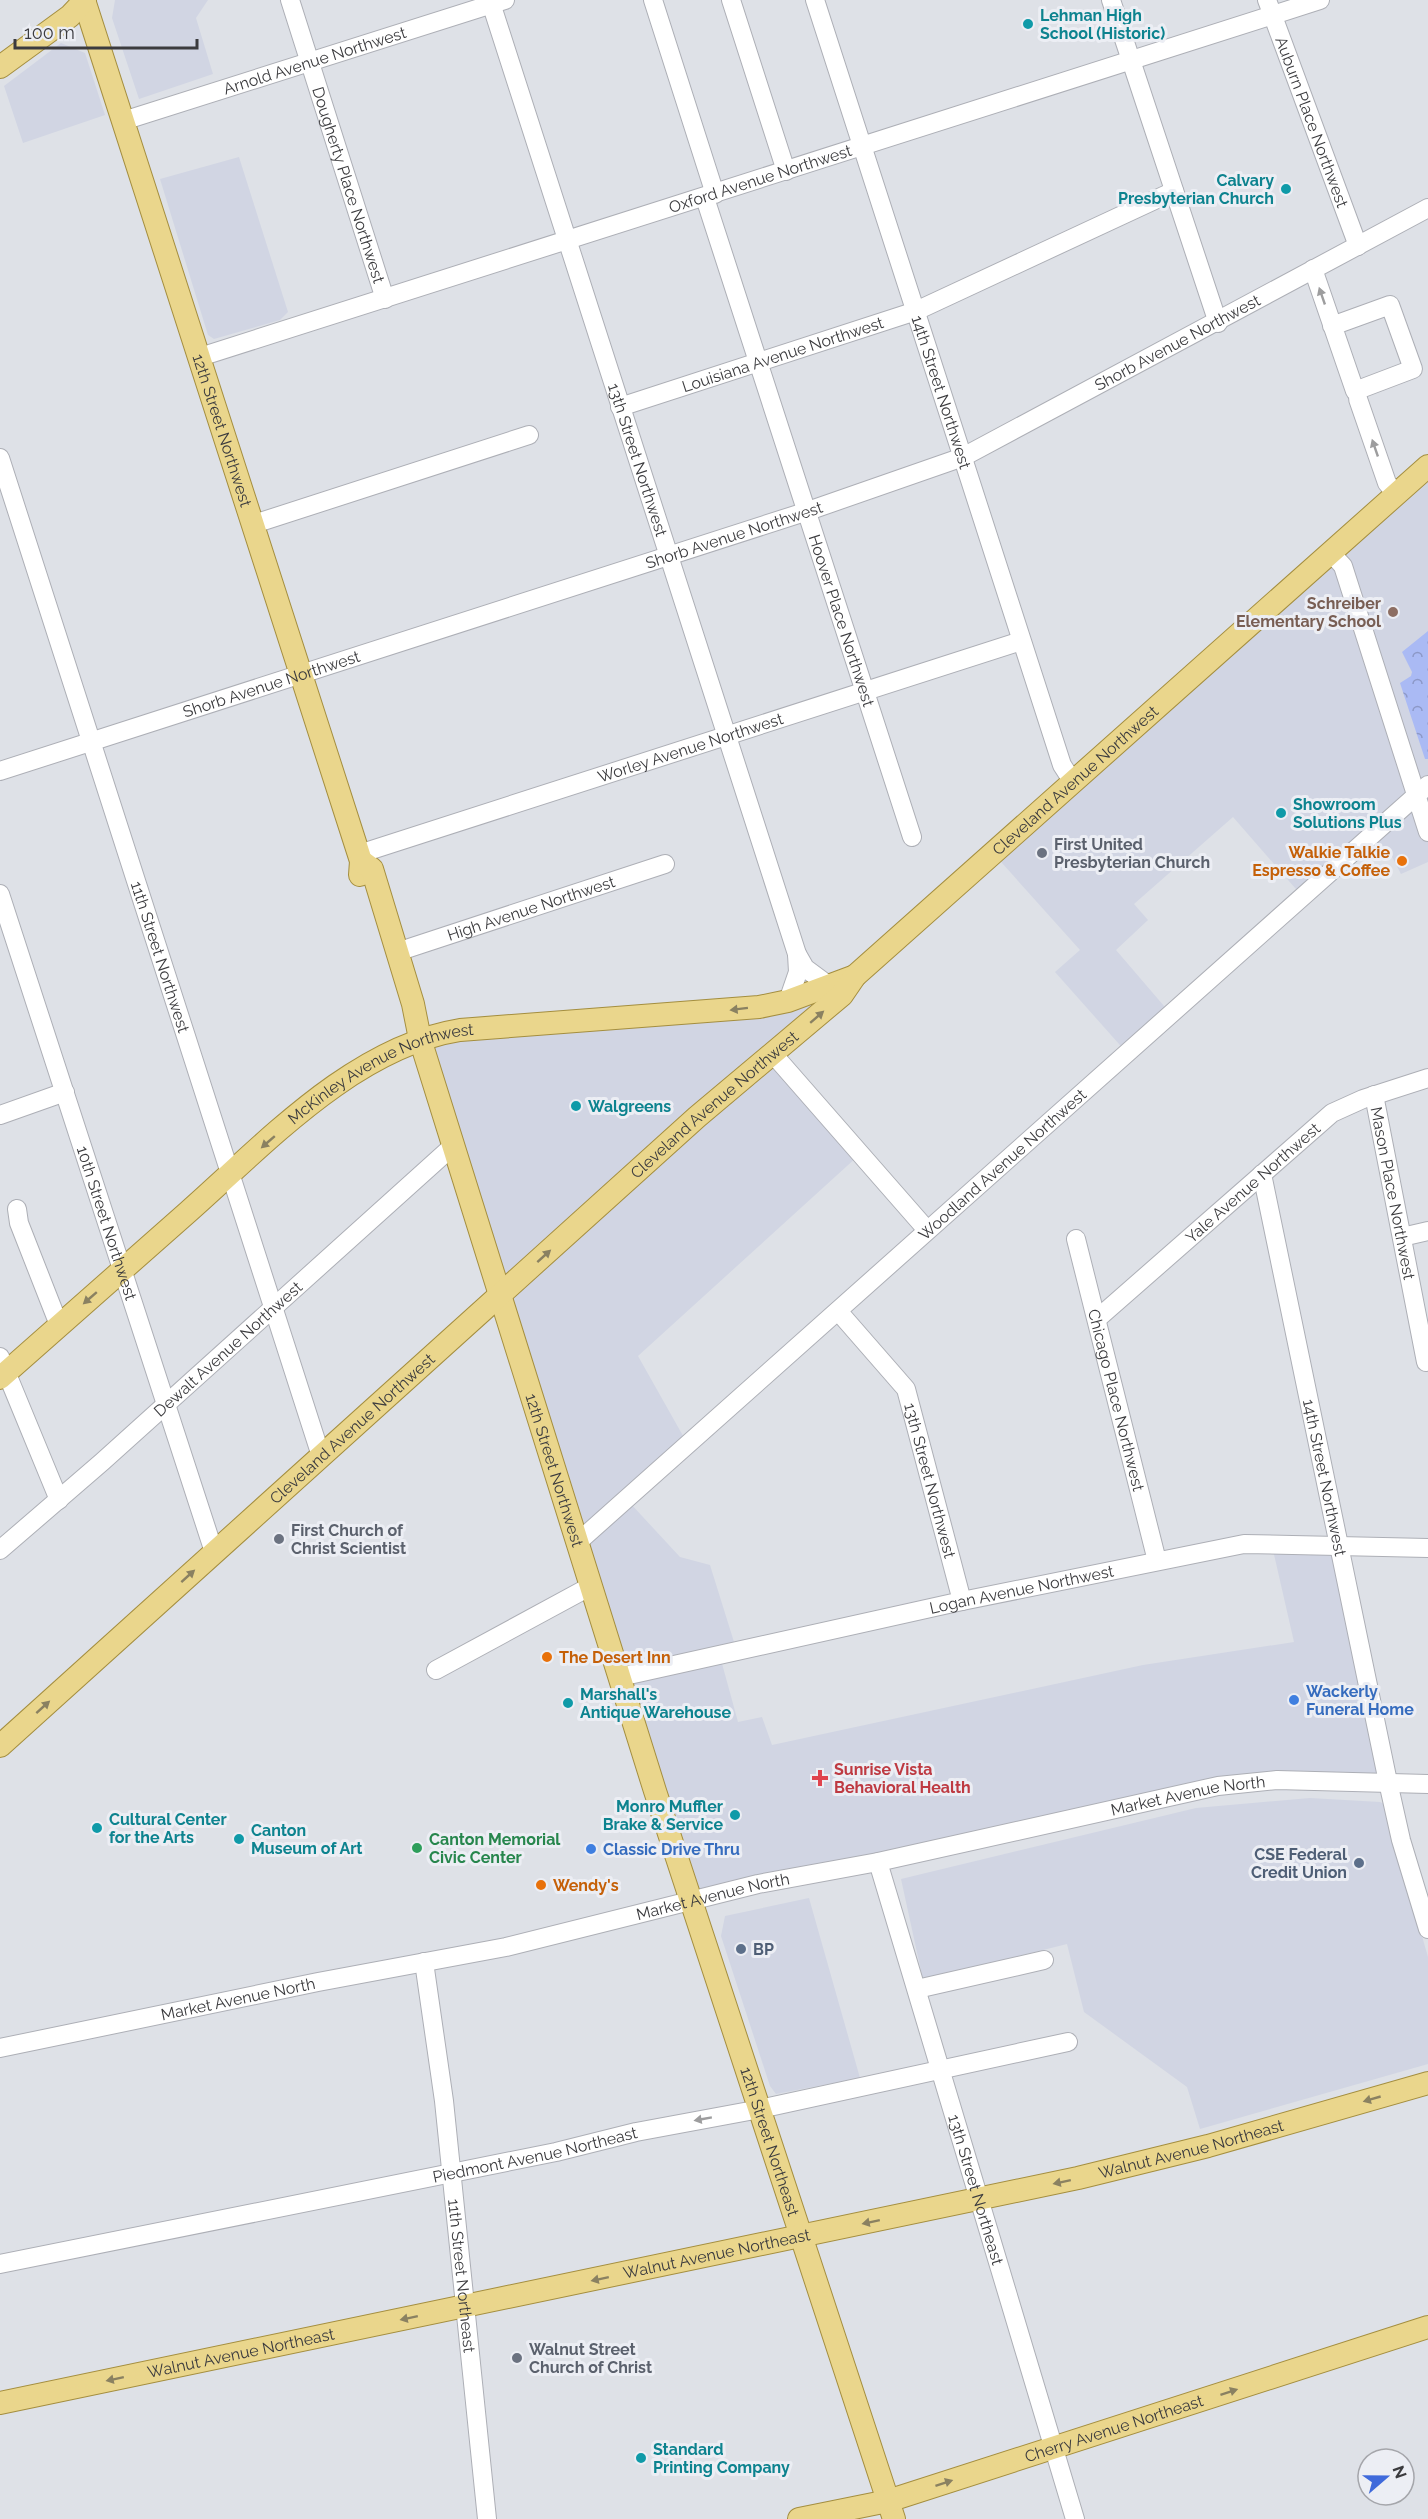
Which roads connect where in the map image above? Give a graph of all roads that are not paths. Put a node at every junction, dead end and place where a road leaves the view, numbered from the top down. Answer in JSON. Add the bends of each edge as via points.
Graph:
{"nodes":[{"id":1,"x":85,"y":0,"type":"edge"},
{"id":2,"x":290,"y":0,"type":"edge"},
{"id":3,"x":652,"y":0,"type":"edge"},
{"id":4,"x":731,"y":0,"type":"edge"},
{"id":5,"x":815,"y":0,"type":"edge"},
{"id":6,"x":1111,"y":0,"type":"edge"},
{"id":7,"x":1320,"y":0,"type":"edge"},
{"id":8,"x":496,"y":1,"type":"edge"},
{"id":9,"x":1270,"y":7,"type":"edge"},
{"id":10,"x":1131,"y":61,"type":"junction"},
{"id":11,"x":310,"y":62,"type":"junction"},
{"id":12,"x":0,"y":67,"type":"edge"},
{"id":13,"x":123,"y":121,"type":"junction"},
{"id":14,"x":863,"y":147,"type":"junction"},
{"id":15,"x":786,"y":171,"type":"junction"},
{"id":16,"x":1174,"y":191,"type":"junction"},
{"id":17,"x":710,"y":196,"type":"junction"},
{"id":18,"x":1428,"y":208,"type":"edge"},
{"id":19,"x":567,"y":241,"type":"junction"},
{"id":20,"x":1358,"y":246,"type":"junction"},
{"id":21,"x":1313,"y":269,"type":"junction"},
{"id":22,"x":385,"y":299,"type":"junction"},
{"id":23,"x":916,"y":311,"type":"junction"},
{"id":24,"x":1218,"y":323,"type":"junction"},
{"id":25,"x":1332,"y":326,"type":"junction"},
{"id":26,"x":200,"y":357,"type":"junction"},
{"id":27,"x":758,"y":362,"type":"junction"},
{"id":28,"x":1357,"y":395,"type":"junction"},
{"id":29,"x":620,"y":407,"type":"junction"},
{"id":30,"x":529,"y":435,"type":"dead end"},
{"id":31,"x":0,"y":458,"type":"edge"},
{"id":32,"x":963,"y":458,"type":"junction"},
{"id":33,"x":1428,"y":466,"type":"edge"},
{"id":34,"x":1396,"y":494,"type":"junction"},
{"id":35,"x":808,"y":511,"type":"junction"},
{"id":36,"x":254,"y":524,"type":"junction"},
{"id":37,"x":1331,"y":553,"type":"junction"},
{"id":38,"x":668,"y":556,"type":"junction"},
{"id":39,"x":1021,"y":641,"type":"junction"},
{"id":40,"x":301,"y":672,"type":"junction"},
{"id":41,"x":866,"y":692,"type":"junction"},
{"id":42,"x":726,"y":737,"type":"junction"},
{"id":43,"x":92,"y":741,"type":"junction"},
{"id":44,"x":0,"y":771,"type":"edge"},
{"id":45,"x":1073,"y":782,"type":"junction"},
{"id":46,"x":1422,"y":790,"type":"edge"},
{"id":47,"x":1428,"y":832,"type":"edge"},
{"id":48,"x":912,"y":837,"type":"dead end"},
{"id":49,"x":360,"y":857,"type":"junction"},
{"id":50,"x":665,"y":864,"type":"dead end"},
{"id":51,"x":0,"y":894,"type":"edge"},
{"id":52,"x":397,"y":952,"type":"junction"},
{"id":53,"x":797,"y":954,"type":"junction"},
{"id":54,"x":855,"y":976,"type":"junction"},
{"id":55,"x":828,"y":985,"type":"junction"},
{"id":56,"x":788,"y":1001,"type":"junction"},
{"id":57,"x":420,"y":1039,"type":"junction"},
{"id":58,"x":773,"y":1054,"type":"junction"},
{"id":59,"x":1428,"y":1078,"type":"edge"},
{"id":60,"x":65,"y":1092,"type":"junction"},
{"id":61,"x":1374,"y":1095,"type":"junction"},
{"id":62,"x":0,"y":1114,"type":"edge"},
{"id":63,"x":454,"y":1145,"type":"junction"},
{"id":64,"x":1262,"y":1174,"type":"junction"},
{"id":65,"x":230,"y":1175,"type":"junction"},
{"id":66,"x":17,"y":1209,"type":"dead end"},
{"id":67,"x":927,"y":1230,"type":"junction"},
{"id":68,"x":1428,"y":1231,"type":"edge"},
{"id":69,"x":1401,"y":1237,"type":"junction"},
{"id":70,"x":1076,"y":1239,"type":"dead end"},
{"id":71,"x":124,"y":1270,"type":"junction"},
{"id":72,"x":500,"y":1295,"type":"junction"},
{"id":73,"x":273,"y":1308,"type":"junction"},
{"id":74,"x":838,"y":1311,"type":"junction"},
{"id":75,"x":1097,"y":1319,"type":"junction"},
{"id":76,"x":59,"y":1325,"type":"junction"},
{"id":77,"x":1426,"y":1362,"type":"dead end"},
{"id":78,"x":2,"y":1369,"type":"edge"},
{"id":79,"x":167,"y":1405,"type":"junction"},
{"id":80,"x":321,"y":1456,"type":"junction"},
{"id":81,"x":59,"y":1500,"type":"junction"},
{"id":82,"x":578,"y":1542,"type":"junction"},
{"id":83,"x":1340,"y":1545,"type":"junction"},
{"id":84,"x":1428,"y":1548,"type":"edge"},
{"id":85,"x":0,"y":1550,"type":"edge"},
{"id":86,"x":214,"y":1552,"type":"junction"},
{"id":87,"x":1157,"y":1561,"type":"junction"},
{"id":88,"x":591,"y":1586,"type":"junction"},
{"id":89,"x":962,"y":1601,"type":"junction"},
{"id":90,"x":436,"y":1670,"type":"dead end"},
{"id":91,"x":620,"y":1677,"type":"junction"},
{"id":92,"x":0,"y":1746,"type":"edge"},
{"id":93,"x":1388,"y":1782,"type":"junction"},
{"id":94,"x":1428,"y":1784,"type":"edge"},
{"id":95,"x":878,"y":1862,"type":"junction"},
{"id":96,"x":690,"y":1900,"type":"junction"},
{"id":97,"x":1428,"y":1929,"type":"edge"},
{"id":98,"x":1044,"y":1960,"type":"dead end"},
{"id":99,"x":424,"y":1962,"type":"junction"},
{"id":100,"x":917,"y":1989,"type":"junction"},
{"id":101,"x":1068,"y":2042,"type":"dead end"},
{"id":102,"x":0,"y":2048,"type":"edge"},
{"id":103,"x":941,"y":2071,"type":"junction"},
{"id":104,"x":1428,"y":2083,"type":"edge"},
{"id":105,"x":760,"y":2109,"type":"junction"},
{"id":106,"x":452,"y":2173,"type":"junction"},
{"id":107,"x":980,"y":2199,"type":"junction"},
{"id":108,"x":801,"y":2238,"type":"junction"},
{"id":109,"x":0,"y":2264,"type":"edge"},
{"id":110,"x":465,"y":2307,"type":"junction"},
{"id":111,"x":1428,"y":2328,"type":"edge"},
{"id":112,"x":0,"y":2403,"type":"edge"},
{"id":113,"x":1053,"y":2448,"type":"junction"},
{"id":114,"x":891,"y":2510,"type":"edge"},
{"id":115,"x":487,"y":2519,"type":"edge"},
{"id":116,"x":799,"y":2519,"type":"edge"},
{"id":117,"x":1075,"y":2519,"type":"edge"}],
"edges":[{"from":1,"to":12,"type":"main road","via":[[70,16]]},
{"from":1,"to":13,"type":"main road","name":"12th Street Northwest"},
{"from":2,"to":11,"type":"street","name":"Dougherty Place Northwest"},
{"from":3,"to":17,"type":"street","name":"Hoover Place Northwest"},
{"from":4,"to":15,"type":"street"},
{"from":5,"to":14,"type":"street","name":"14th Street Northwest"},
{"from":6,"to":10,"type":"street"},
{"from":7,"to":9,"type":"street","name":"Oxford Avenue Northwest"},
{"from":8,"to":11,"type":"street","name":"Arnold Avenue Northwest"},
{"from":8,"to":19,"type":"street","name":"13th Street Northwest"},
{"from":9,"to":10,"type":"street","name":"Oxford Avenue Northwest"},
{"from":9,"to":20,"type":"street","name":"Auburn Place Northwest"},
{"from":10,"to":14,"type":"street","name":"Oxford Avenue Northwest"},
{"from":10,"to":16,"type":"street"},
{"from":11,"to":13,"type":"street","name":"Arnold Avenue Northwest"},
{"from":11,"to":22,"type":"street","name":"Dougherty Place Northwest"},
{"from":13,"to":26,"type":"main road","name":"12th Street Northwest"},
{"from":14,"to":15,"type":"street","name":"Oxford Avenue Northwest"},
{"from":14,"to":23,"type":"street","name":"14th Street Northwest"},
{"from":15,"to":17,"type":"street","name":"Oxford Avenue Northwest"},
{"from":16,"to":23,"type":"street","name":"Louisiana Avenue Northwest"},
{"from":16,"to":24,"type":"street"},
{"from":17,"to":19,"type":"street","name":"Oxford Avenue Northwest"},
{"from":17,"to":27,"type":"street","name":"Hoover Place Northwest"},
{"from":18,"to":20,"type":"street","name":"Shorb Avenue Northwest"},
{"from":19,"to":22,"type":"street","name":"Oxford Avenue Northwest"},
{"from":19,"to":29,"type":"street","name":"13th Street Northwest"},
{"from":20,"to":21,"type":"street","name":"Shorb Avenue Northwest"},
{"from":21,"to":24,"type":"street","name":"Shorb Avenue Northwest"},
{"from":25,"to":21,"type":"street","one_way":true},
{"from":22,"to":26,"type":"street","name":"Oxford Avenue Northwest"},
{"from":23,"to":27,"type":"street","name":"Louisiana Avenue Northwest"},
{"from":23,"to":32,"type":"street","name":"14th Street Northwest"},
{"from":24,"to":32,"type":"street","name":"Shorb Avenue Northwest"},
{"from":25,"to":28,"type":"street"},
{"from":25,"to":28,"type":"street","via":[[1390,305],[1413,369]]},
{"from":26,"to":36,"type":"main road","name":"12th Street Northwest"},
{"from":27,"to":29,"type":"street","name":"Louisiana Avenue Northwest"},
{"from":27,"to":35,"type":"street","name":"Hoover Place Northwest"},
{"from":34,"to":28,"type":"street","one_way":true,"via":[[1387,483]]},
{"from":29,"to":38,"type":"street","name":"13th Street Northwest"},
{"from":30,"to":36,"type":"street"},
{"from":31,"to":43,"type":"street","name":"11th Street Northwest"},
{"from":32,"to":35,"type":"street","name":"Shorb Avenue Northwest"},
{"from":32,"to":39,"type":"street","name":"14th Street Northwest"},
{"from":33,"to":34,"type":"main road","name":"Cleveland Avenue Northwest"},
{"from":34,"to":37,"type":"main road","name":"Cleveland Avenue Northwest"},
{"from":35,"to":38,"type":"street","name":"Shorb Avenue Northwest"},
{"from":35,"to":41,"type":"street","name":"Hoover Place Northwest"},
{"from":36,"to":40,"type":"main road","name":"12th Street Northwest"},
{"from":37,"to":45,"type":"main road","name":"Cleveland Avenue Northwest"},
{"from":37,"to":46,"type":"street","via":[[1343,566]]},
{"from":38,"to":40,"type":"street","name":"Shorb Avenue Northwest"},
{"from":38,"to":42,"type":"street","name":"13th Street Northwest"},
{"from":39,"to":41,"type":"street","name":"Worley Avenue Northwest"},
{"from":39,"to":45,"type":"street","name":"14th Street Northwest","via":[[1062,765]]},
{"from":40,"to":43,"type":"street","name":"Shorb Avenue Northwest"},
{"from":40,"to":49,"type":"main road","name":"12th Street Northwest"},
{"from":41,"to":42,"type":"street","name":"Worley Avenue Northwest"},
{"from":41,"to":48,"type":"street","name":"Hoover Place Northwest"},
{"from":42,"to":49,"type":"street","name":"Worley Avenue Northwest"},
{"from":42,"to":53,"type":"street","name":"13th Street Northwest"},
{"from":43,"to":44,"type":"street","name":"Shorb Avenue Northwest"},
{"from":43,"to":65,"type":"street","name":"11th Street Northwest"},
{"from":45,"to":54,"type":"main road","name":"Cleveland Avenue Northwest"},
{"from":46,"to":47,"type":"street"},
{"from":46,"to":67,"type":"street","name":"Woodland Avenue Northwest"},
{"from":49,"to":52,"type":"main road","name":"12th Street Northwest","via":[[372,869]]},
{"from":49,"to":57,"type":"main road","name":"12th Street Northwest","via":[[360,873],[400,1008]]},
{"from":50,"to":52,"type":"street","name":"High Avenue Northwest"},
{"from":51,"to":60,"type":"street","name":"10th Street Northwest"},
{"from":52,"to":57,"type":"main road","name":"12th Street Northwest"},
{"from":53,"to":55,"type":"street","name":"13th Street Northwest","via":[[805,968]]},
{"from":53,"to":56,"type":"street","name":"13th Street Northwest","via":[[798,972]]},
{"from":54,"to":55,"type":"main road","name":"McKinley Avenue Northwest"},
{"from":58,"to":54,"type":"main road","name":"Cleveland Avenue Northwest","one_way":true,"via":[[842,995]]},
{"from":55,"to":56,"type":"main road","name":"McKinley Avenue Northwest"},
{"from":56,"to":57,"type":"main road","name":"McKinley Avenue Northwest","one_way":true,"via":[[732,1010],[460,1030]]},
{"from":57,"to":63,"type":"main road","name":"12th Street Northwest"},
{"from":57,"to":65,"type":"main road","name":"McKinley Avenue Northwest","one_way":true,"via":[[376,1058],[342,1080]]},
{"from":58,"to":67,"type":"street"},
{"from":72,"to":58,"type":"main road","name":"Cleveland Avenue Northwest","one_way":true,"via":[[697,1117]]},
{"from":59,"to":61,"type":"street","name":"Yale Avenue Northwest"},
{"from":60,"to":62,"type":"street"},
{"from":60,"to":71,"type":"street","name":"10th Street Northwest"},
{"from":61,"to":64,"type":"street","name":"Yale Avenue Northwest","via":[[1332,1113]]},
{"from":61,"to":69,"type":"street","name":"Mason Place Northwest"},
{"from":63,"to":72,"type":"main road","name":"12th Street Northwest"},
{"from":63,"to":73,"type":"street","name":"Dewalt Avenue Northwest"},
{"from":64,"to":75,"type":"street","name":"Yale Avenue Northwest"},
{"from":64,"to":83,"type":"street","name":"14th Street Northwest"},
{"from":65,"to":71,"type":"main road","name":"McKinley Avenue Northwest"},
{"from":65,"to":73,"type":"street","name":"11th Street Northwest"},
{"from":66,"to":76,"type":"street"},
{"from":67,"to":74,"type":"street","name":"Woodland Avenue Northwest"},
{"from":68,"to":69,"type":"street"},
{"from":69,"to":77,"type":"street","name":"Mason Place Northwest"},
{"from":70,"to":75,"type":"street","name":"Chicago Place Northwest"},
{"from":71,"to":76,"type":"main road","name":"McKinley Avenue Northwest","one_way":true},
{"from":71,"to":79,"type":"street","name":"10th Street Northwest"},
{"from":72,"to":80,"type":"main road","name":"Cleveland Avenue Northwest"},
{"from":72,"to":82,"type":"main road","name":"12th Street Northwest"},
{"from":73,"to":79,"type":"street","name":"Dewalt Avenue Northwest"},
{"from":73,"to":80,"type":"street","name":"11th Street Northwest"},
{"from":74,"to":82,"type":"street","name":"Woodland Avenue Northwest"},
{"from":74,"to":89,"type":"street","name":"13th Street Northwest","via":[[906,1389]]},
{"from":75,"to":87,"type":"street","name":"Chicago Place Northwest"},
{"from":76,"to":78,"type":"main road","name":"McKinley Avenue Northwest"},
{"from":78,"to":81,"type":"street"},
{"from":79,"to":81,"type":"street","name":"Dewalt Avenue Northwest"},
{"from":79,"to":86,"type":"street","name":"10th Street Northwest"},
{"from":80,"to":86,"type":"main road","name":"Cleveland Avenue Northwest"},
{"from":81,"to":85,"type":"street","name":"Dewalt Avenue Northwest"},
{"from":82,"to":88,"type":"main road","name":"12th Street Northwest"},
{"from":83,"to":84,"type":"street","name":"Logan Avenue Northwest"},
{"from":83,"to":87,"type":"street","name":"Logan Avenue Northwest","via":[[1244,1544]]},
{"from":83,"to":93,"type":"street","name":"14th Street Northwest"},
{"from":92,"to":86,"type":"main road","name":"Cleveland Avenue Northwest","one_way":true},
{"from":87,"to":89,"type":"street","name":"Logan Avenue Northwest"},
{"from":88,"to":90,"type":"street"},
{"from":88,"to":91,"type":"main road","name":"12th Street Northwest"},
{"from":89,"to":91,"type":"street","name":"Logan Avenue Northwest"},
{"from":91,"to":96,"type":"main road","name":"12th Street Northwest"},
{"from":93,"to":94,"type":"street","name":"Market Avenue North"},
{"from":93,"to":95,"type":"street","name":"Market Avenue North","via":[[1277,1780],[1218,1786]]},
{"from":93,"to":97,"type":"street","name":"14th Street Northwest"},
{"from":95,"to":96,"type":"street","name":"Market Avenue North"},
{"from":95,"to":100,"type":"street","name":"13th Street Northeast"},
{"from":96,"to":99,"type":"street","name":"Market Avenue North","via":[[517,1944]]},
{"from":96,"to":105,"type":"main road","name":"12th Street Northeast"},
{"from":98,"to":100,"type":"street"},
{"from":99,"to":102,"type":"street","name":"Market Avenue North"},
{"from":99,"to":106,"type":"street","name":"11th Street Northeast"},
{"from":100,"to":103,"type":"street","name":"13th Street Northeast"},
{"from":101,"to":103,"type":"street","name":"Piedmont Avenue Northeast"},
{"from":103,"to":105,"type":"street","name":"Piedmont Avenue Northeast"},
{"from":103,"to":107,"type":"street","name":"13th Street Northeast"},
{"from":104,"to":107,"type":"main road","name":"Walnut Avenue Northeast","one_way":true,"via":[[1208,2146]]},
{"from":105,"to":106,"type":"street","name":"Piedmont Avenue Northeast","one_way":true},
{"from":105,"to":108,"type":"main road","name":"12th Street Northeast"},
{"from":106,"to":109,"type":"street","name":"Piedmont Avenue Northeast"},
{"from":106,"to":110,"type":"street","name":"11th Street Northeast"},
{"from":107,"to":108,"type":"main road","name":"Walnut Avenue Northeast","one_way":true},
{"from":107,"to":113,"type":"street","name":"13th Street Northeast"},
{"from":108,"to":110,"type":"main road","name":"Walnut Avenue Northeast","one_way":true},
{"from":108,"to":114,"type":"main road","name":"12th Street Northeast"},
{"from":110,"to":112,"type":"main road","name":"Walnut Avenue Northeast","one_way":true},
{"from":110,"to":115,"type":"street","name":"11th Street Northeast"},
{"from":113,"to":111,"type":"main road","name":"Cherry Avenue Northeast","one_way":true},
{"from":114,"to":113,"type":"main road","name":"Cherry Avenue Northeast","one_way":true},
{"from":113,"to":117,"type":"street","name":"13th Street Northeast"},
{"from":114,"to":116,"type":"main road","name":"Cherry Avenue Northeast"}]}
